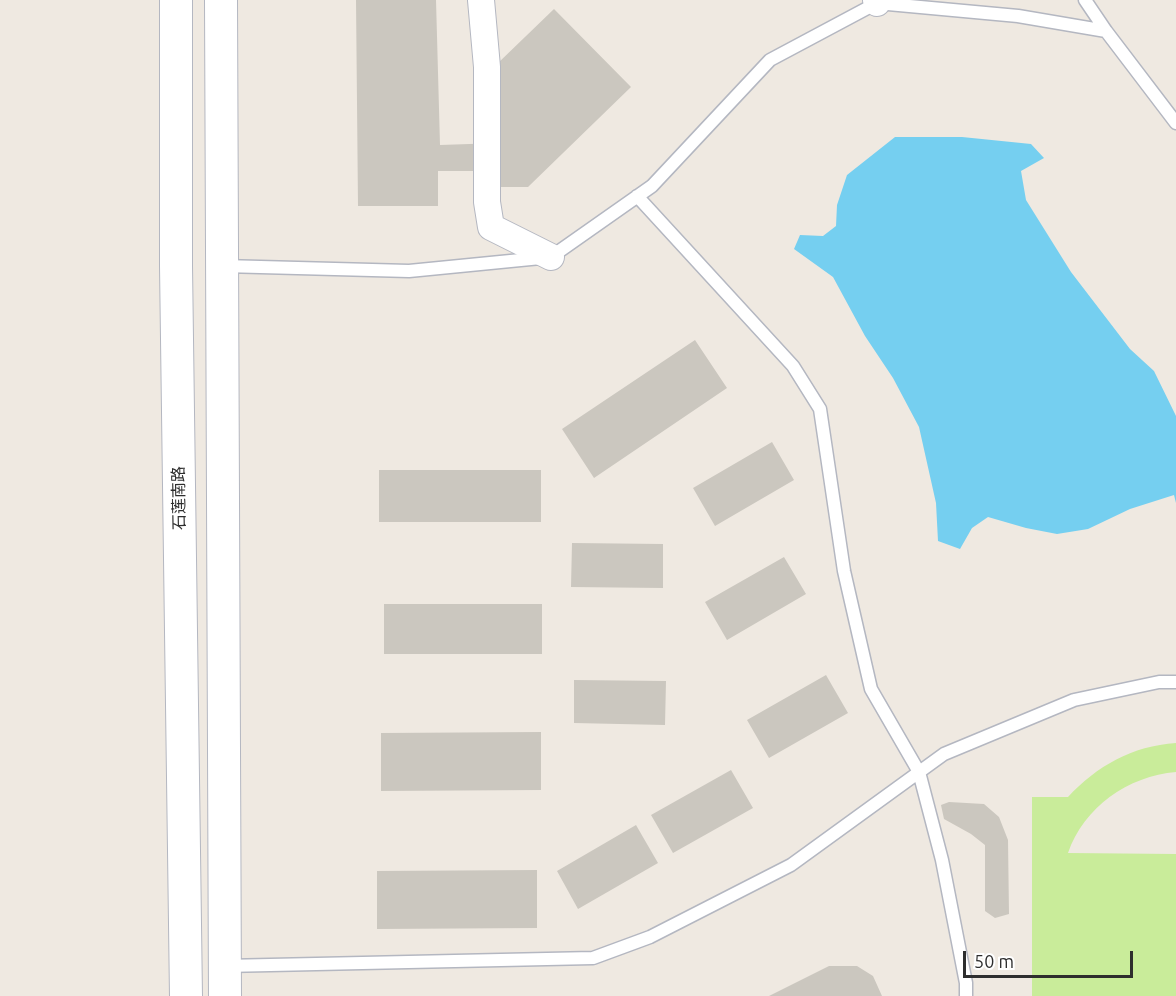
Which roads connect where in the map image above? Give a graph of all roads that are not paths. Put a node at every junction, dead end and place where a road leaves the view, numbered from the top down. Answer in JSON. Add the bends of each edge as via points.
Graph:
{"nodes":[{"id":1,"x":176,"y":0,"type":"edge"},
{"id":2,"x":221,"y":0,"type":"edge"},
{"id":3,"x":481,"y":0,"type":"edge"},
{"id":4,"x":1084,"y":0,"type":"edge"},
{"id":5,"x":877,"y":2,"type":"edge"},
{"id":6,"x":1106,"y":31,"type":"junction"},
{"id":7,"x":1176,"y":123,"type":"edge"},
{"id":8,"x":637,"y":196,"type":"junction"},
{"id":9,"x":552,"y":257,"type":"junction"},
{"id":10,"x":222,"y":266,"type":"junction"},
{"id":11,"x":1176,"y":682,"type":"edge"},
{"id":12,"x":919,"y":772,"type":"junction"},
{"id":13,"x":224,"y":981,"type":"edge"},
{"id":14,"x":186,"y":996,"type":"edge"},
{"id":15,"x":966,"y":996,"type":"edge"}],
"edges":[{"from":1,"to":14,"type":"street","name":"石莲南路"},
{"from":2,"to":10,"type":"street"},
{"from":3,"to":9,"type":"street","via":[[487,57],[487,202],[491,227]]},
{"from":4,"to":6,"type":"lane"},
{"from":5,"to":6,"type":"lane","via":[[1018,16]]},
{"from":5,"to":8,"type":"lane","via":[[770,60],[652,186]]},
{"from":6,"to":7,"type":"lane"},
{"from":8,"to":9,"type":"lane"},
{"from":8,"to":12,"type":"lane","via":[[793,366],[820,409],[844,571],[871,689]]},
{"from":9,"to":10,"type":"lane","via":[[409,271]]},
{"from":10,"to":13,"type":"street"},
{"from":11,"to":12,"type":"lane","via":[[1074,700],[944,754]]},
{"from":12,"to":13,"type":"lane","via":[[791,865],[650,937],[593,958]]},
{"from":12,"to":15,"type":"lane","via":[[942,860]]}]}
